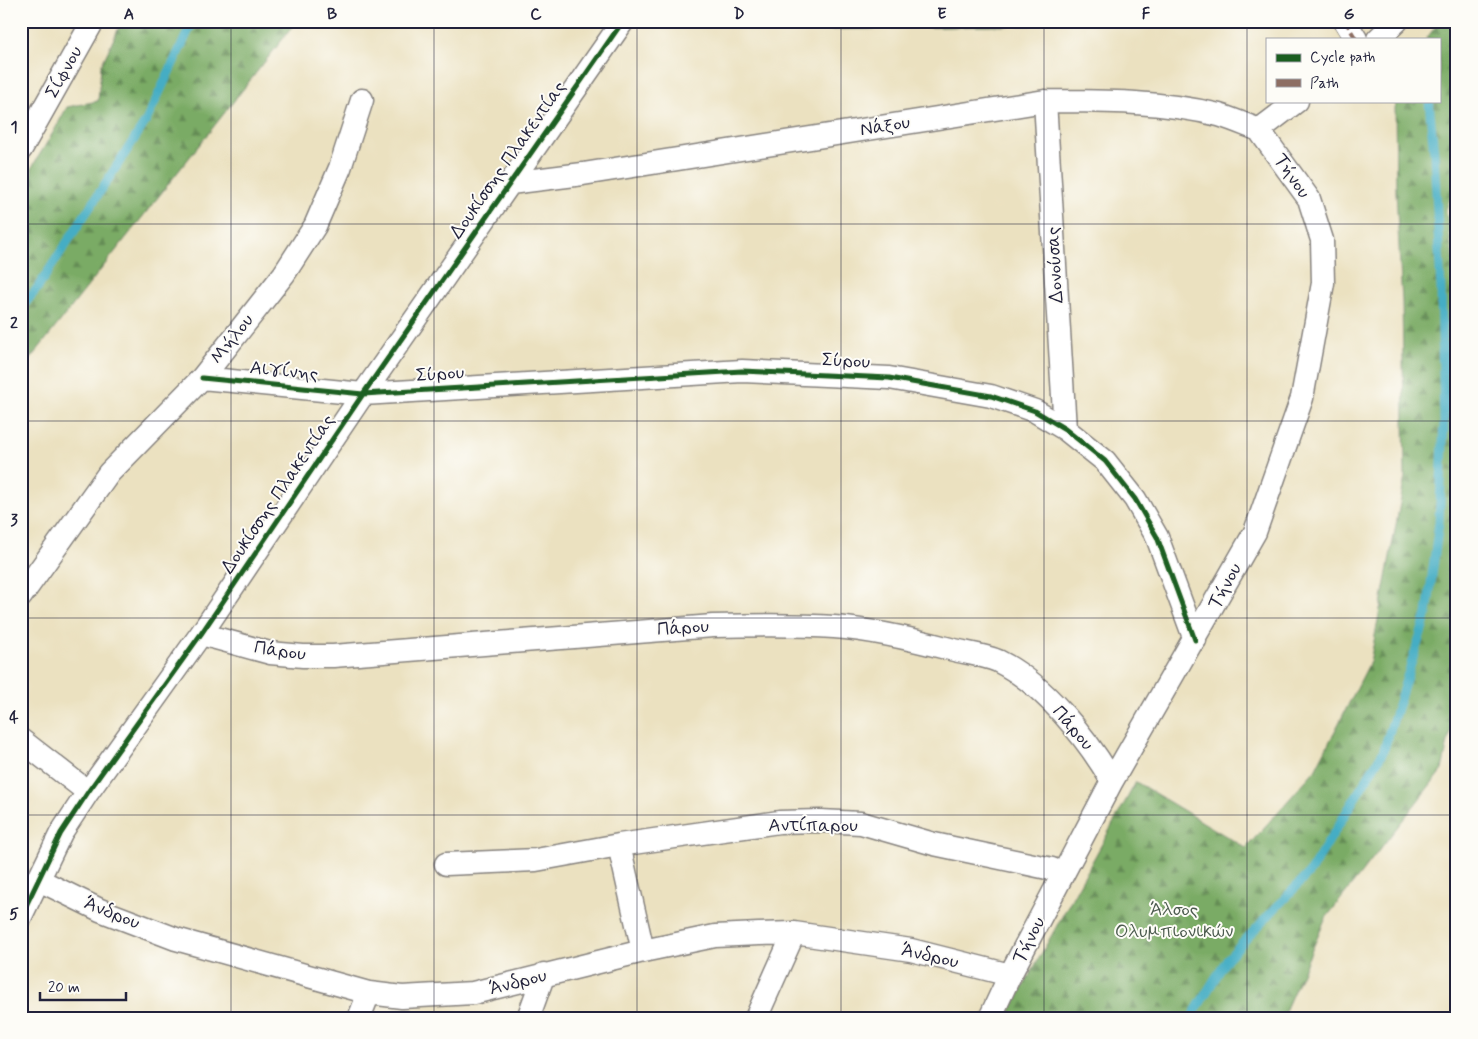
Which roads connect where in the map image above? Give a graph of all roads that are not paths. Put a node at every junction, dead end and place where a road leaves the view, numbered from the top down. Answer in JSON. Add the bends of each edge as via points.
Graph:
{"nodes":[{"id":1,"x":92,"y":21,"type":"edge"},
{"id":2,"x":623,"y":21,"type":"edge"},
{"id":3,"x":1344,"y":21,"type":"edge"},
{"id":4,"x":1355,"y":38,"type":"edge"},
{"id":5,"x":362,"y":100,"type":"dead end"},
{"id":6,"x":1045,"y":101,"type":"junction"},
{"id":7,"x":1297,"y":102,"type":"edge"},
{"id":8,"x":1259,"y":130,"type":"junction"},
{"id":9,"x":21,"y":149,"type":"edge"},
{"id":10,"x":510,"y":183,"type":"junction"},
{"id":11,"x":202,"y":378,"type":"junction"},
{"id":12,"x":363,"y":394,"type":"junction"},
{"id":13,"x":1065,"y":429,"type":"junction"},
{"id":14,"x":21,"y":596,"type":"edge"},
{"id":15,"x":201,"y":634,"type":"junction"},
{"id":16,"x":1194,"y":640,"type":"junction"},
{"id":17,"x":21,"y":740,"type":"edge"},
{"id":18,"x":1112,"y":781,"type":"junction"},
{"id":19,"x":88,"y":792,"type":"junction"},
{"id":20,"x":619,"y":845,"type":"junction"},
{"id":21,"x":446,"y":864,"type":"dead end"},
{"id":22,"x":1062,"y":874,"type":"junction"},
{"id":23,"x":37,"y":879,"type":"junction"},
{"id":24,"x":21,"y":916,"type":"edge"},
{"id":25,"x":794,"y":933,"type":"junction"},
{"id":26,"x":643,"y":950,"type":"junction"},
{"id":27,"x":544,"y":974,"type":"junction"},
{"id":28,"x":1010,"y":975,"type":"junction"},
{"id":29,"x":369,"y":993,"type":"junction"},
{"id":30,"x":359,"y":1018,"type":"edge"},
{"id":31,"x":528,"y":1018,"type":"edge"},
{"id":32,"x":756,"y":1018,"type":"edge"},
{"id":33,"x":990,"y":1018,"type":"edge"}],
"edges":[{"from":1,"to":9,"type":"street","name":"Σίφνου"},
{"from":2,"to":10,"type":"street","name":"Δουκίσσης Πλακεντίας"},
{"from":3,"to":4,"type":"street"},
{"from":5,"to":11,"type":"street","name":"Μήλου","via":[[340,168],[315,226],[284,274]]},
{"from":6,"to":8,"type":"street","name":"Νάξου","via":[[1107,101],[1166,106],[1220,116]]},
{"from":6,"to":10,"type":"street","name":"Νάξου"},
{"from":6,"to":13,"type":"street","name":"Δονούσας"},
{"from":7,"to":8,"type":"street"},
{"from":8,"to":16,"type":"street","name":"Τήνου","via":[[1309,199],[1322,240],[1323,283],[1302,398],[1255,532]]},
{"from":10,"to":12,"type":"street","name":"Δουκίσσης Πλακεντίας"},
{"from":11,"to":12,"type":"street","name":"Αιγίνης"},
{"from":11,"to":14,"type":"street","name":"Μήλου","via":[[109,473]]},
{"from":12,"to":13,"type":"street","name":"Σύρου","via":[[742,371],[772,372],[890,378],[991,396],[1035,411]]},
{"from":12,"to":15,"type":"street","name":"Δουκίσσης Πλακεντίας"},
{"from":13,"to":16,"type":"street","name":"Σύρου","via":[[1105,461],[1135,499],[1157,537]]},
{"from":15,"to":18,"type":"street","name":"Πάρου","via":[[270,653],[303,656],[713,626],[835,627],[906,637],[997,661],[1029,681],[1059,709],[1096,754]]},
{"from":15,"to":19,"type":"street","name":"Δουκίσσης Πλακεντίας"},
{"from":16,"to":18,"type":"street","name":"Τήνου"},
{"from":17,"to":19,"type":"street"},
{"from":18,"to":22,"type":"street","name":"Τήνου"},
{"from":19,"to":23,"type":"street","name":"Δουκίσσης Πλακεντίας","via":[[61,833]]},
{"from":20,"to":21,"type":"street","name":"Αντίπαρου","via":[[536,860]]},
{"from":20,"to":22,"type":"street","name":"Αντίπαρου","via":[[779,822],[861,823]]},
{"from":20,"to":26,"type":"street"},
{"from":22,"to":28,"type":"street","name":"Τήνου"},
{"from":23,"to":24,"type":"street","name":"Δουκίσσης Πλακεντίας"},
{"from":23,"to":29,"type":"street","name":"Άνδρου","via":[[100,910],[176,938]]},
{"from":25,"to":26,"type":"street","name":"Άνδρου","via":[[715,936]]},
{"from":25,"to":28,"type":"street","name":"Άνδρου","via":[[911,950]]},
{"from":25,"to":32,"type":"street"},
{"from":26,"to":27,"type":"street","name":"Άνδρου"},
{"from":27,"to":29,"type":"street","name":"Άνδρου","via":[[473,993],[402,997]]},
{"from":27,"to":31,"type":"street"},
{"from":28,"to":33,"type":"street","name":"Τήνου"},
{"from":29,"to":30,"type":"street"}]}
